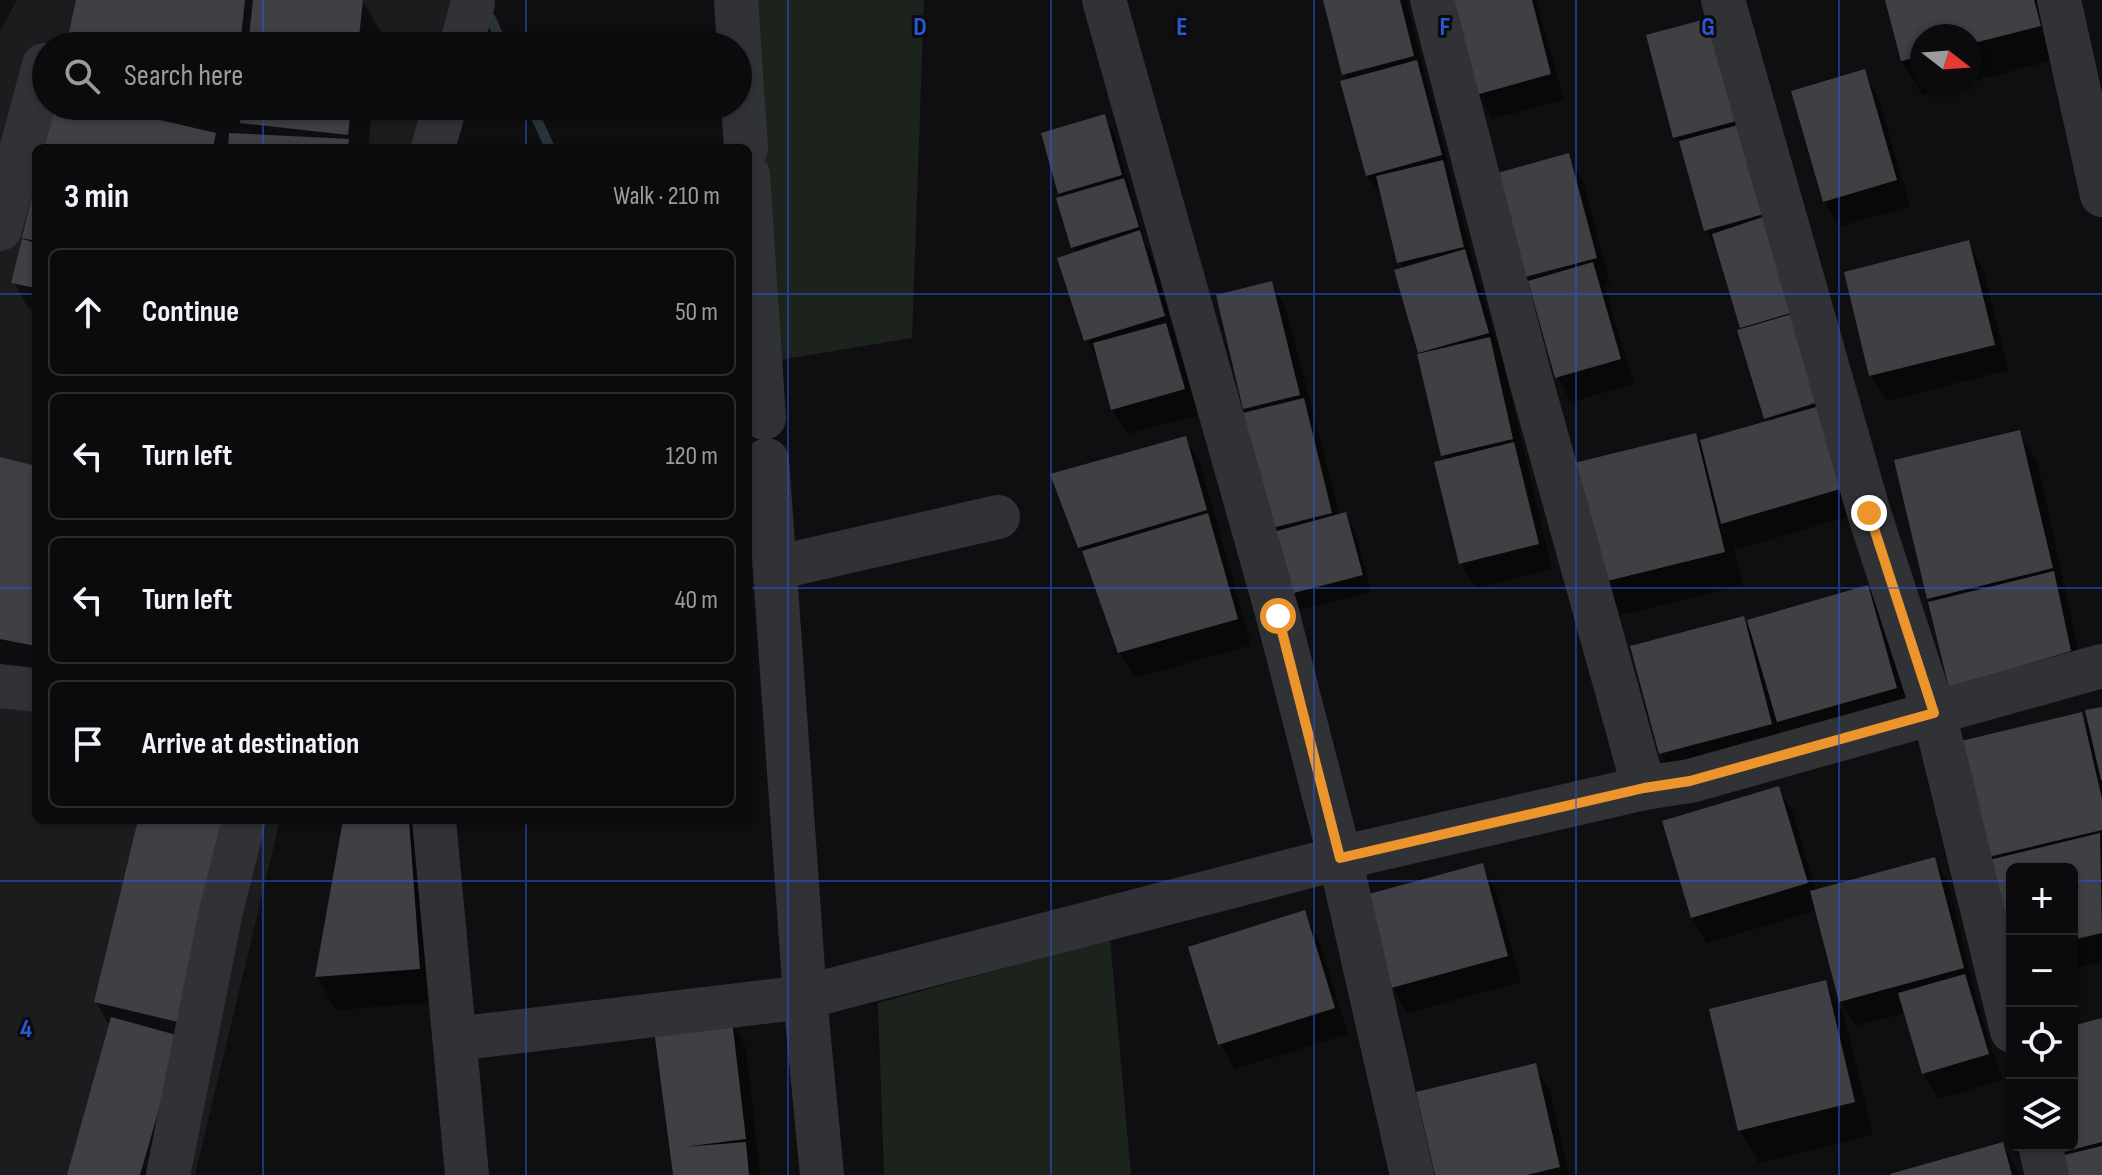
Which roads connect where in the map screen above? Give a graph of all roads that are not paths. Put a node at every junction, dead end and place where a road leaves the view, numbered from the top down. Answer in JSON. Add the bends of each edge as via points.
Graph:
{"nodes":[{"id":1,"x":736,"y":0,"type":"edge"},
{"id":2,"x":1104,"y":0,"type":"edge"},
{"id":3,"x":1432,"y":0,"type":"edge"},
{"id":4,"x":1723,"y":0,"type":"edge"},
{"id":5,"x":2059,"y":0,"type":"edge"},
{"id":6,"x":473,"y":3,"type":"dead end"},
{"id":7,"x":465,"y":32,"type":"edge"},
{"id":8,"x":738,"y":32,"type":"edge"},
{"id":9,"x":32,"y":110,"type":"edge"},
{"id":10,"x":441,"y":120,"type":"edge"},
{"id":11,"x":744,"y":120,"type":"edge"},
{"id":12,"x":434,"y":144,"type":"edge"},
{"id":13,"x":746,"y":144,"type":"edge"},
{"id":14,"x":2102,"y":195,"type":"edge"},
{"id":15,"x":0,"y":229,"type":"edge"},
{"id":16,"x":752,"y":281,"type":"edge"},
{"id":17,"x":755,"y":367,"type":"edge"},
{"id":18,"x":998,"y":517,"type":"dead end"},
{"id":19,"x":775,"y":568,"type":"junction"},
{"id":20,"x":2102,"y":666,"type":"edge"},
{"id":21,"x":0,"y":686,"type":"edge"},
{"id":22,"x":32,"y":690,"type":"edge"},
{"id":23,"x":1934,"y":713,"type":"junction"},
{"id":24,"x":1644,"y":788,"type":"junction"},
{"id":25,"x":243,"y":824,"type":"edge"},
{"id":26,"x":434,"y":824,"type":"edge"},
{"id":27,"x":1340,"y":858,"type":"junction"},
{"id":28,"x":805,"y":997,"type":"junction"},
{"id":29,"x":2006,"y":1007,"type":"edge"},
{"id":30,"x":455,"y":1039,"type":"junction"},
{"id":31,"x":2041,"y":1151,"type":"edge"},
{"id":32,"x":168,"y":1175,"type":"edge"},
{"id":33,"x":467,"y":1175,"type":"edge"},
{"id":34,"x":822,"y":1175,"type":"edge"},
{"id":35,"x":1412,"y":1175,"type":"edge"},
{"id":36,"x":2047,"y":1175,"type":"edge"}],
"edges":[{"from":1,"to":8,"type":"street"},
{"from":2,"to":27,"type":"street","via":[[1278,616]]},
{"from":3,"to":24,"type":"street"},
{"from":4,"to":23,"type":"street","via":[[1869,513]]},
{"from":5,"to":14,"type":"street"},
{"from":6,"to":7,"type":"street"},
{"from":9,"to":15,"type":"street"},
{"from":10,"to":12,"type":"street"},
{"from":11,"to":13,"type":"street"},
{"from":16,"to":17,"type":"street"},
{"from":17,"to":19,"type":"street"},
{"from":18,"to":19,"type":"street"},
{"from":19,"to":28,"type":"street"},
{"from":20,"to":23,"type":"street"},
{"from":21,"to":22,"type":"street"},
{"from":23,"to":24,"type":"street","via":[[1690,781]]},
{"from":23,"to":29,"type":"street"},
{"from":24,"to":27,"type":"street"},
{"from":25,"to":32,"type":"street"},
{"from":26,"to":30,"type":"street"},
{"from":27,"to":28,"type":"street"},
{"from":27,"to":35,"type":"street"},
{"from":28,"to":30,"type":"street"},
{"from":28,"to":34,"type":"street"},
{"from":30,"to":33,"type":"street"},
{"from":31,"to":36,"type":"street"}]}
